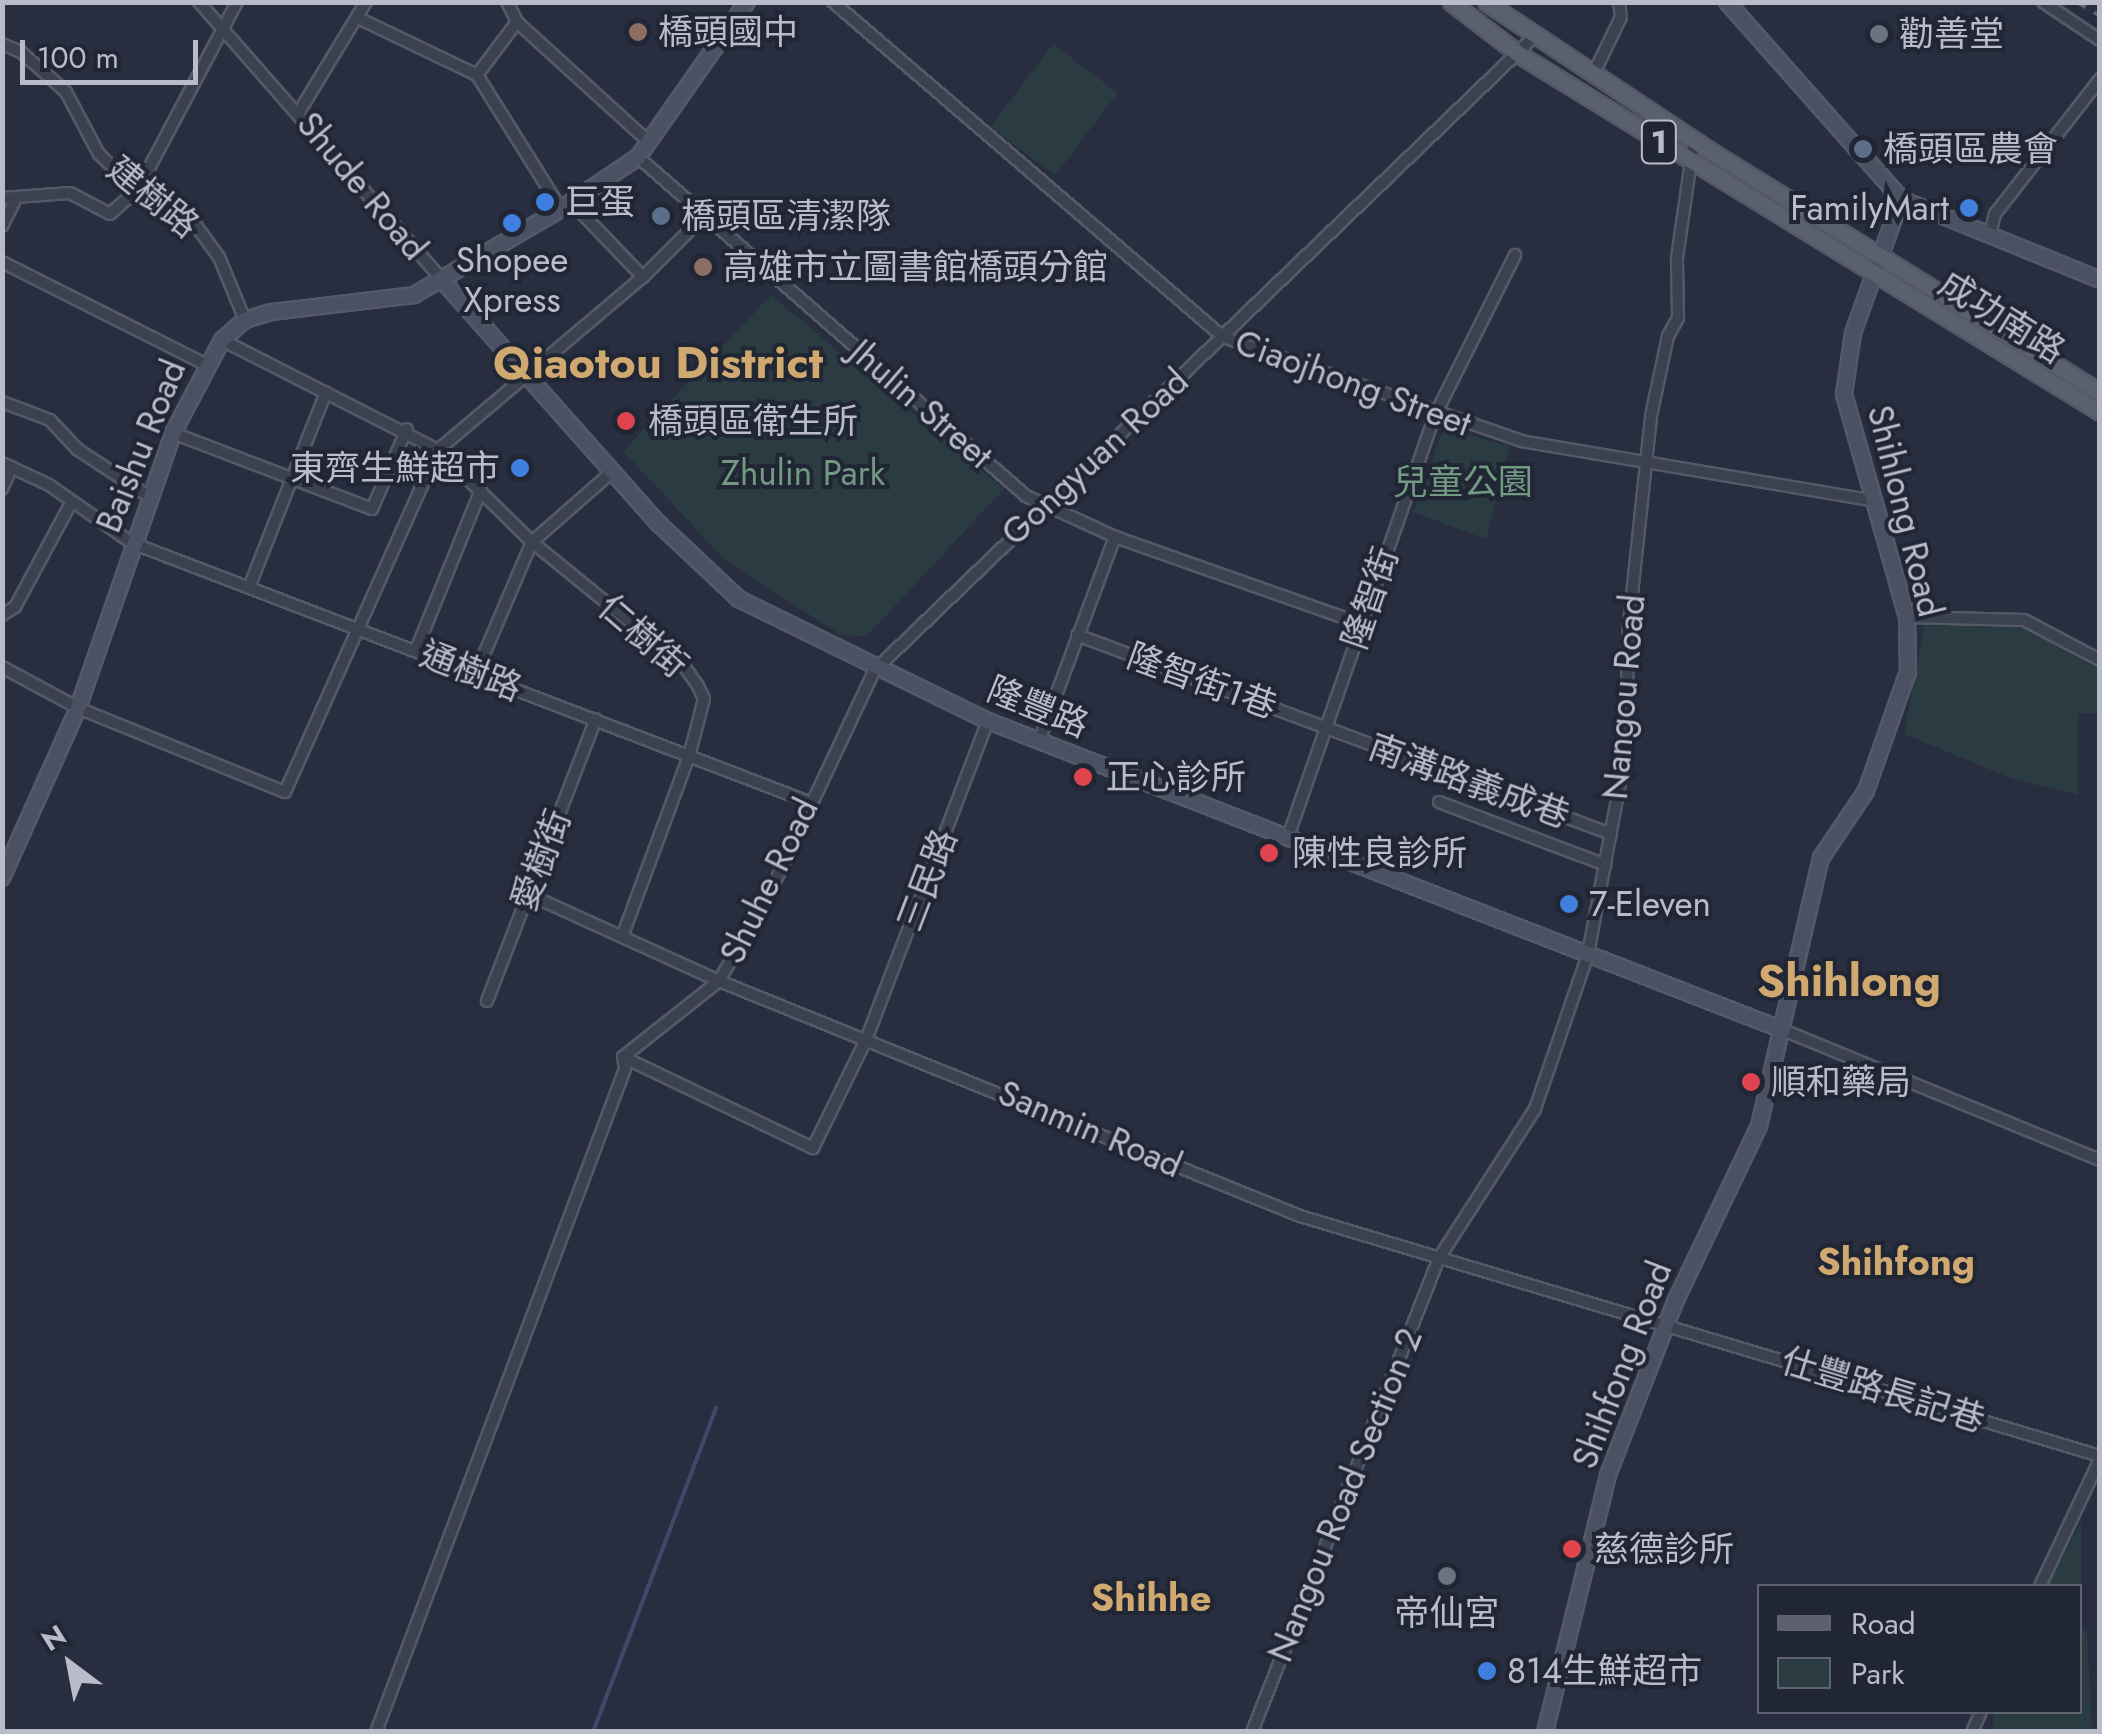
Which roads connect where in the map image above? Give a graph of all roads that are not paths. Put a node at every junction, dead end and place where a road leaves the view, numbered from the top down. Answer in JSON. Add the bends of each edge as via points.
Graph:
{"nodes":[{"id":1,"x":199,"y":2,"type":"edge"},
{"id":2,"x":237,"y":2,"type":"edge"},
{"id":3,"x":366,"y":2,"type":"edge"},
{"id":4,"x":507,"y":2,"type":"edge"},
{"id":5,"x":747,"y":2,"type":"edge"},
{"id":6,"x":833,"y":2,"type":"edge"},
{"id":7,"x":1451,"y":2,"type":"edge"},
{"id":8,"x":1486,"y":2,"type":"edge"},
{"id":9,"x":1619,"y":2,"type":"edge"},
{"id":10,"x":1727,"y":2,"type":"edge"},
{"id":11,"x":2044,"y":2,"type":"edge"},
{"id":12,"x":358,"y":18,"type":"junction"},
{"id":13,"x":517,"y":22,"type":"junction"},
{"id":14,"x":223,"y":28,"type":"junction"},
{"id":15,"x":1533,"y":38,"type":"junction"},
{"id":16,"x":2100,"y":40,"type":"edge"},
{"id":17,"x":2,"y":44,"type":"edge"},
{"id":18,"x":1520,"y":55,"type":"junction"},
{"id":19,"x":477,"y":75,"type":"junction"},
{"id":20,"x":1593,"y":76,"type":"junction"},
{"id":21,"x":2100,"y":79,"type":"edge"},
{"id":22,"x":299,"y":112,"type":"junction"},
{"id":23,"x":1694,"y":140,"type":"junction"},
{"id":24,"x":650,"y":143,"type":"junction"},
{"id":25,"x":638,"y":157,"type":"junction"},
{"id":26,"x":1691,"y":162,"type":"junction"},
{"id":27,"x":138,"y":190,"type":"junction"},
{"id":28,"x":1901,"y":199,"type":"junction"},
{"id":29,"x":8,"y":200,"type":"edge"},
{"id":30,"x":566,"y":205,"type":"junction"},
{"id":31,"x":704,"y":216,"type":"junction"},
{"id":32,"x":2,"y":226,"type":"edge"},
{"id":33,"x":1990,"y":235,"type":"junction"},
{"id":34,"x":1515,"y":254,"type":"dead end"},
{"id":35,"x":1877,"y":256,"type":"junction"},
{"id":36,"x":2,"y":262,"type":"edge"},
{"id":37,"x":1873,"y":274,"type":"junction"},
{"id":38,"x":643,"y":277,"type":"junction"},
{"id":39,"x":2100,"y":280,"type":"edge"},
{"id":40,"x":444,"y":282,"type":"junction"},
{"id":41,"x":246,"y":320,"type":"junction"},
{"id":42,"x":1223,"y":337,"type":"junction"},
{"id":43,"x":222,"y":340,"type":"junction"},
{"id":44,"x":205,"y":364,"type":"junction"},
{"id":45,"x":528,"y":376,"type":"junction"},
{"id":46,"x":326,"y":392,"type":"junction"},
{"id":47,"x":2100,"y":392,"type":"edge"},
{"id":48,"x":2,"y":402,"type":"edge"},
{"id":49,"x":2100,"y":412,"type":"edge"},
{"id":50,"x":1435,"y":415,"type":"junction"},
{"id":51,"x":407,"y":429,"type":"junction"},
{"id":52,"x":173,"y":433,"type":"junction"},
{"id":53,"x":438,"y":450,"type":"junction"},
{"id":54,"x":1647,"y":462,"type":"junction"},
{"id":55,"x":8,"y":465,"type":"edge"},
{"id":56,"x":613,"y":470,"type":"junction"},
{"id":57,"x":292,"y":478,"type":"junction"},
{"id":58,"x":2,"y":489,"type":"edge"},
{"id":59,"x":481,"y":490,"type":"junction"},
{"id":60,"x":148,"y":496,"type":"junction"},
{"id":61,"x":1870,"y":500,"type":"junction"},
{"id":62,"x":72,"y":501,"type":"junction"},
{"id":63,"x":1042,"y":506,"type":"junction"},
{"id":64,"x":1115,"y":537,"type":"junction"},
{"id":65,"x":532,"y":542,"type":"junction"},
{"id":66,"x":132,"y":543,"type":"junction"},
{"id":67,"x":250,"y":586,"type":"junction"},
{"id":68,"x":2,"y":615,"type":"edge"},
{"id":69,"x":1907,"y":617,"type":"junction"},
{"id":70,"x":1359,"y":624,"type":"junction"},
{"id":71,"x":361,"y":628,"type":"junction"},
{"id":72,"x":1077,"y":635,"type":"junction"},
{"id":73,"x":416,"y":650,"type":"junction"},
{"id":74,"x":2100,"y":660,"type":"edge"},
{"id":75,"x":2,"y":667,"type":"edge"},
{"id":76,"x":874,"y":671,"type":"junction"},
{"id":77,"x":476,"y":672,"type":"junction"},
{"id":78,"x":78,"y":708,"type":"junction"},
{"id":79,"x":596,"y":719,"type":"junction"},
{"id":80,"x":988,"y":721,"type":"junction"},
{"id":81,"x":1327,"y":728,"type":"junction"},
{"id":82,"x":1040,"y":740,"type":"junction"},
{"id":83,"x":689,"y":756,"type":"junction"},
{"id":84,"x":809,"y":802,"type":"junction"},
{"id":85,"x":1439,"y":802,"type":"dead end"},
{"id":86,"x":1612,"y":834,"type":"junction"},
{"id":87,"x":1288,"y":837,"type":"junction"},
{"id":88,"x":1606,"y":864,"type":"junction"},
{"id":89,"x":2,"y":878,"type":"edge"},
{"id":90,"x":528,"y":894,"type":"junction"},
{"id":91,"x":623,"y":934,"type":"junction"},
{"id":92,"x":1588,"y":954,"type":"junction"},
{"id":93,"x":719,"y":982,"type":"junction"},
{"id":94,"x":487,"y":1001,"type":"dead end"},
{"id":95,"x":1783,"y":1030,"type":"junction"},
{"id":96,"x":866,"y":1040,"type":"junction"},
{"id":97,"x":622,"y":1057,"type":"junction"},
{"id":98,"x":2100,"y":1160,"type":"edge"},
{"id":99,"x":1439,"y":1258,"type":"junction"},
{"id":100,"x":1667,"y":1324,"type":"junction"},
{"id":101,"x":2100,"y":1458,"type":"edge"},
{"id":102,"x":2041,"y":1584,"type":"edge"},
{"id":103,"x":376,"y":1732,"type":"edge"},
{"id":104,"x":1252,"y":1732,"type":"edge"},
{"id":105,"x":1545,"y":1732,"type":"edge"}],
"edges":[{"from":1,"to":14,"type":"street","name":"Shude Road"},
{"from":2,"to":14,"type":"street"},
{"from":3,"to":12,"type":"street"},
{"from":4,"to":13,"type":"street"},
{"from":5,"to":24,"type":"street"},
{"from":6,"to":42,"type":"street","name":"Ciaojhong Street"},
{"from":7,"to":18,"type":"main road","number":"1"},
{"from":8,"to":15,"type":"main road","number":"1"},
{"from":9,"to":20,"type":"street","via":[[1621,16]]},
{"from":10,"to":28,"type":"street"},
{"from":11,"to":16,"type":"street"},
{"from":12,"to":19,"type":"street"},
{"from":12,"to":22,"type":"street"},
{"from":13,"to":19,"type":"street"},
{"from":13,"to":24,"type":"street"},
{"from":14,"to":22,"type":"street","name":"Shude Road"},
{"from":14,"to":27,"type":"street"},
{"from":15,"to":18,"type":"street","name":"Gongyuan Road"},
{"from":15,"to":20,"type":"main road","number":"1"},
{"from":17,"to":27,"type":"street","name":"建樹路","via":[[22,52],[66,92],[99,154]]},
{"from":18,"to":26,"type":"main road","number":"1"},
{"from":18,"to":42,"type":"street","name":"Gongyuan Road"},
{"from":19,"to":30,"type":"street"},
{"from":20,"to":23,"type":"main road","number":"1"},
{"from":21,"to":33,"type":"street","via":[[1995,214]]},
{"from":22,"to":40,"type":"street","name":"Shude Road"},
{"from":23,"to":26,"type":"street","name":"Nangou Road"},
{"from":23,"to":35,"type":"main road","number":"1"},
{"from":24,"to":25,"type":"street"},
{"from":25,"to":30,"type":"street"},
{"from":25,"to":31,"type":"street","name":"Jhulin Street"},
{"from":26,"to":37,"type":"main road","number":"1"},
{"from":26,"to":54,"type":"street","name":"Nangou Road","via":[[1678,318],[1668,336]]},
{"from":27,"to":29,"type":"street","via":[[110,214],[70,193]]},
{"from":27,"to":41,"type":"street","name":"建樹路","via":[[197,227],[219,257]]},
{"from":28,"to":33,"type":"street"},
{"from":28,"to":35,"type":"street","name":"Shihlong Road"},
{"from":29,"to":32,"type":"street"},
{"from":30,"to":38,"type":"street"},
{"from":30,"to":40,"type":"street"},
{"from":31,"to":38,"type":"street"},
{"from":31,"to":63,"type":"street","name":"Jhulin Street"},
{"from":33,"to":39,"type":"street"},
{"from":34,"to":50,"type":"street","name":"隆智街"},
{"from":35,"to":37,"type":"street","name":"Shihlong Road"},
{"from":35,"to":47,"type":"main road","name":"成功南路","number":"1"},
{"from":36,"to":44,"type":"street"},
{"from":37,"to":49,"type":"main road","name":"成功南路","number":"1"},
{"from":37,"to":61,"type":"street","name":"Shihlong Road","via":[[1844,394]]},
{"from":38,"to":45,"type":"street"},
{"from":40,"to":41,"type":"street","via":[[414,296]]},
{"from":40,"to":45,"type":"street","name":"隆豐路"},
{"from":41,"to":43,"type":"street","name":"Baishu Road"},
{"from":42,"to":50,"type":"street","name":"Ciaojhong Street"},
{"from":42,"to":63,"type":"street","name":"Gongyuan Road"},
{"from":43,"to":44,"type":"street","name":"Baishu Road"},
{"from":43,"to":46,"type":"street","name":"仁樹街"},
{"from":44,"to":52,"type":"street","name":"Baishu Road"},
{"from":45,"to":53,"type":"street"},
{"from":45,"to":56,"type":"street","name":"隆豐路"},
{"from":46,"to":51,"type":"street","name":"仁樹街"},
{"from":46,"to":57,"type":"street"},
{"from":48,"to":60,"type":"street","via":[[50,420],[77,449]]},
{"from":50,"to":54,"type":"street","name":"Ciaojhong Street","via":[[1552,449]]},
{"from":50,"to":70,"type":"street","name":"隆智街"},
{"from":51,"to":53,"type":"street","name":"仁樹街"},
{"from":51,"to":57,"type":"street","via":[[372,508]]},
{"from":52,"to":57,"type":"street"},
{"from":52,"to":60,"type":"street","name":"Baishu Road"},
{"from":53,"to":59,"type":"street","name":"仁樹街"},
{"from":53,"to":71,"type":"street"},
{"from":54,"to":61,"type":"street","name":"Ciaojhong Street"},
{"from":54,"to":86,"type":"street","name":"Nangou Road","via":[[1628,632],[1626,750]]},
{"from":55,"to":58,"type":"street"},
{"from":55,"to":62,"type":"street","name":"通樹路"},
{"from":56,"to":65,"type":"street"},
{"from":56,"to":76,"type":"street","name":"隆豐路","via":[[739,600]]},
{"from":57,"to":67,"type":"street"},
{"from":59,"to":65,"type":"street","name":"仁樹街"},
{"from":59,"to":73,"type":"street"},
{"from":60,"to":66,"type":"street","name":"Baishu Road"},
{"from":61,"to":69,"type":"street","name":"Shihlong Road"},
{"from":62,"to":66,"type":"street","name":"通樹路"},
{"from":62,"to":68,"type":"street","via":[[15,607]]},
{"from":63,"to":64,"type":"street","name":"Jhulin Street"},
{"from":63,"to":76,"type":"street","name":"Gongyuan Road"},
{"from":64,"to":70,"type":"street","name":"Jhulin Street"},
{"from":64,"to":72,"type":"street"},
{"from":65,"to":77,"type":"street"},
{"from":65,"to":83,"type":"street","name":"仁樹街","via":[[684,666],[704,700]]},
{"from":66,"to":67,"type":"street","name":"通樹路"},
{"from":66,"to":78,"type":"street","name":"Baishu Road"},
{"from":67,"to":71,"type":"street","name":"通樹路"},
{"from":69,"to":74,"type":"street","via":[[2024,620]]},
{"from":69,"to":95,"type":"street","name":"Shihlong Road","via":[[1908,672],[1890,735],[1866,791],[1821,858]]},
{"from":70,"to":81,"type":"street","name":"隆智街"},
{"from":71,"to":73,"type":"street","name":"通樹路"},
{"from":71,"to":78,"type":"street","via":[[285,792]]},
{"from":72,"to":81,"type":"street","name":"隆智街1巷"},
{"from":72,"to":82,"type":"street"},
{"from":73,"to":77,"type":"street","name":"通樹路"},
{"from":75,"to":78,"type":"street"},
{"from":76,"to":80,"type":"street","name":"隆豐路"},
{"from":76,"to":84,"type":"street","name":"Shuhe Road"},
{"from":77,"to":79,"type":"street","name":"通樹路"},
{"from":78,"to":89,"type":"street","name":"Baishu Road"},
{"from":79,"to":83,"type":"street","name":"通樹路"},
{"from":79,"to":90,"type":"street","name":"愛樹街"},
{"from":80,"to":82,"type":"street","name":"隆豐路"},
{"from":80,"to":96,"type":"street","name":"三民路"},
{"from":81,"to":86,"type":"street","name":"南溝路義成巷"},
{"from":81,"to":87,"type":"street","name":"隆智街"},
{"from":82,"to":87,"type":"street","name":"隆豐路"},
{"from":83,"to":84,"type":"street","name":"通樹路"},
{"from":83,"to":91,"type":"street","name":"仁樹街"},
{"from":84,"to":93,"type":"street","name":"Shuhe Road","via":[[773,886]]},
{"from":85,"to":88,"type":"street"},
{"from":86,"to":88,"type":"street","name":"Nangou Road"},
{"from":87,"to":92,"type":"street","name":"隆豐路"},
{"from":88,"to":92,"type":"street","name":"Nangou Road"},
{"from":90,"to":91,"type":"street","name":"Sanmin Road"},
{"from":90,"to":94,"type":"street","name":"愛樹街"},
{"from":91,"to":93,"type":"street","name":"Sanmin Road"},
{"from":92,"to":95,"type":"street","name":"隆豐路"},
{"from":92,"to":99,"type":"street","name":"Nangou Road","via":[[1535,1109]]},
{"from":93,"to":96,"type":"street","name":"Sanmin Road"},
{"from":93,"to":97,"type":"street","name":"Shuhe Road"},
{"from":95,"to":98,"type":"street"},
{"from":95,"to":100,"type":"street","name":"Shihfong Road","via":[[1759,1126]]},
{"from":96,"to":97,"type":"street","name":"三民路","via":[[813,1148]]},
{"from":96,"to":99,"type":"street","name":"Sanmin Road","via":[[1300,1216]]},
{"from":97,"to":103,"type":"street","via":[[626,1069]]},
{"from":99,"to":100,"type":"street","name":"Sanmin Road"},
{"from":99,"to":104,"type":"street","name":"Nangou Road Section 2"},
{"from":100,"to":101,"type":"street","name":"仕豐路長記巷"},
{"from":100,"to":105,"type":"street","name":"Shihfong Road","via":[[1608,1475]]},
{"from":101,"to":102,"type":"street"}]}
